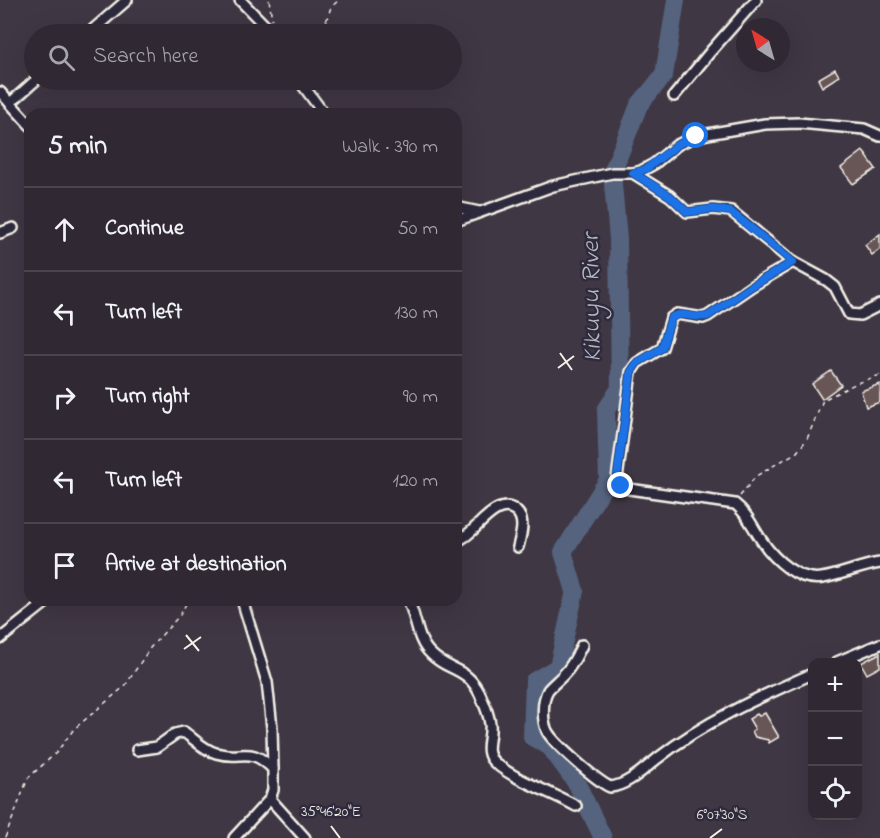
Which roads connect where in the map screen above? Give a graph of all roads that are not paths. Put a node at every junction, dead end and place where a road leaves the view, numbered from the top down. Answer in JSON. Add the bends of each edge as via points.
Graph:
{"nodes":[{"id":1,"x":127,"y":0,"type":"edge"},
{"id":2,"x":240,"y":0,"type":"edge"},
{"id":3,"x":756,"y":0,"type":"edge"},
{"id":4,"x":99,"y":24,"type":"edge"},
{"id":5,"x":263,"y":24,"type":"edge"},
{"id":6,"x":25,"y":90,"type":"edge"},
{"id":7,"x":306,"y":90,"type":"edge"},
{"id":8,"x":0,"y":92,"type":"edge"},
{"id":9,"x":674,"y":96,"type":"dead end"},
{"id":10,"x":10,"y":103,"type":"junction"},
{"id":11,"x":320,"y":108,"type":"edge"},
{"id":12,"x":24,"y":118,"type":"edge"},
{"id":13,"x":880,"y":136,"type":"edge"},
{"id":14,"x":633,"y":173,"type":"junction"},
{"id":15,"x":462,"y":208,"type":"edge"},
{"id":16,"x":479,"y":212,"type":"junction"},
{"id":17,"x":462,"y":219,"type":"edge"},
{"id":18,"x":13,"y":228,"type":"dead end"},
{"id":19,"x":0,"y":233,"type":"edge"},
{"id":20,"x":793,"y":262,"type":"junction"},
{"id":21,"x":880,"y":305,"type":"edge"},
{"id":22,"x":462,"y":538,"type":"edge"},
{"id":23,"x":518,"y":547,"type":"dead end"},
{"id":24,"x":880,"y":563,"type":"edge"},
{"id":25,"x":41,"y":606,"type":"edge"},
{"id":26,"x":244,"y":606,"type":"edge"},
{"id":27,"x":411,"y":606,"type":"edge"},
{"id":28,"x":0,"y":639,"type":"edge"},
{"id":29,"x":880,"y":644,"type":"edge"},
{"id":30,"x":582,"y":645,"type":"dead end"},
{"id":31,"x":848,"y":658,"type":"edge"},
{"id":32,"x":808,"y":676,"type":"edge"},
{"id":33,"x":137,"y":750,"type":"dead end"},
{"id":34,"x":273,"y":769,"type":"junction"},
{"id":35,"x":270,"y":799,"type":"junction"},
{"id":36,"x":576,"y":806,"type":"dead end"},
{"id":37,"x":234,"y":838,"type":"edge"},
{"id":38,"x":305,"y":838,"type":"edge"}],
"edges":[{"from":1,"to":4,"type":"street"},
{"from":2,"to":5,"type":"street"},
{"from":3,"to":9,"type":"street"},
{"from":6,"to":10,"type":"street"},
{"from":7,"to":11,"type":"street"},
{"from":8,"to":10,"type":"street"},
{"from":10,"to":12,"type":"street"},
{"from":13,"to":14,"type":"street","via":[[864,129],[822,124],[765,124],[696,136],[646,169]]},
{"from":14,"to":16,"type":"street","via":[[612,173],[553,186]]},
{"from":14,"to":20,"type":"street","via":[[670,196],[687,212],[731,212]]},
{"from":15,"to":16,"type":"street"},
{"from":16,"to":17,"type":"street"},
{"from":18,"to":19,"type":"street"},
{"from":20,"to":21,"type":"street","via":[[835,287],[849,314],[860,315]]},
{"from":20,"to":24,"type":"street","via":[[708,316],[673,316],[662,348],[637,363],[631,372],[617,478],[636,491],[737,506],[771,552],[803,576],[821,578]]},
{"from":22,"to":23,"type":"street","via":[[496,509],[513,508],[522,521]]},
{"from":25,"to":28,"type":"street"},
{"from":26,"to":34,"type":"street","via":[[267,682]]},
{"from":27,"to":36,"type":"street","via":[[423,645],[440,662],[462,672],[480,694],[490,722],[488,751],[494,762]]},
{"from":29,"to":31,"type":"street"},
{"from":30,"to":32,"type":"street","via":[[571,666],[549,689],[544,723],[556,742],[610,787],[624,782],[728,714]]},
{"from":33,"to":34,"type":"street","via":[[157,747],[184,732],[211,751],[255,755]]},
{"from":34,"to":35,"type":"street"},
{"from":35,"to":37,"type":"street"},
{"from":35,"to":38,"type":"street"}]}
